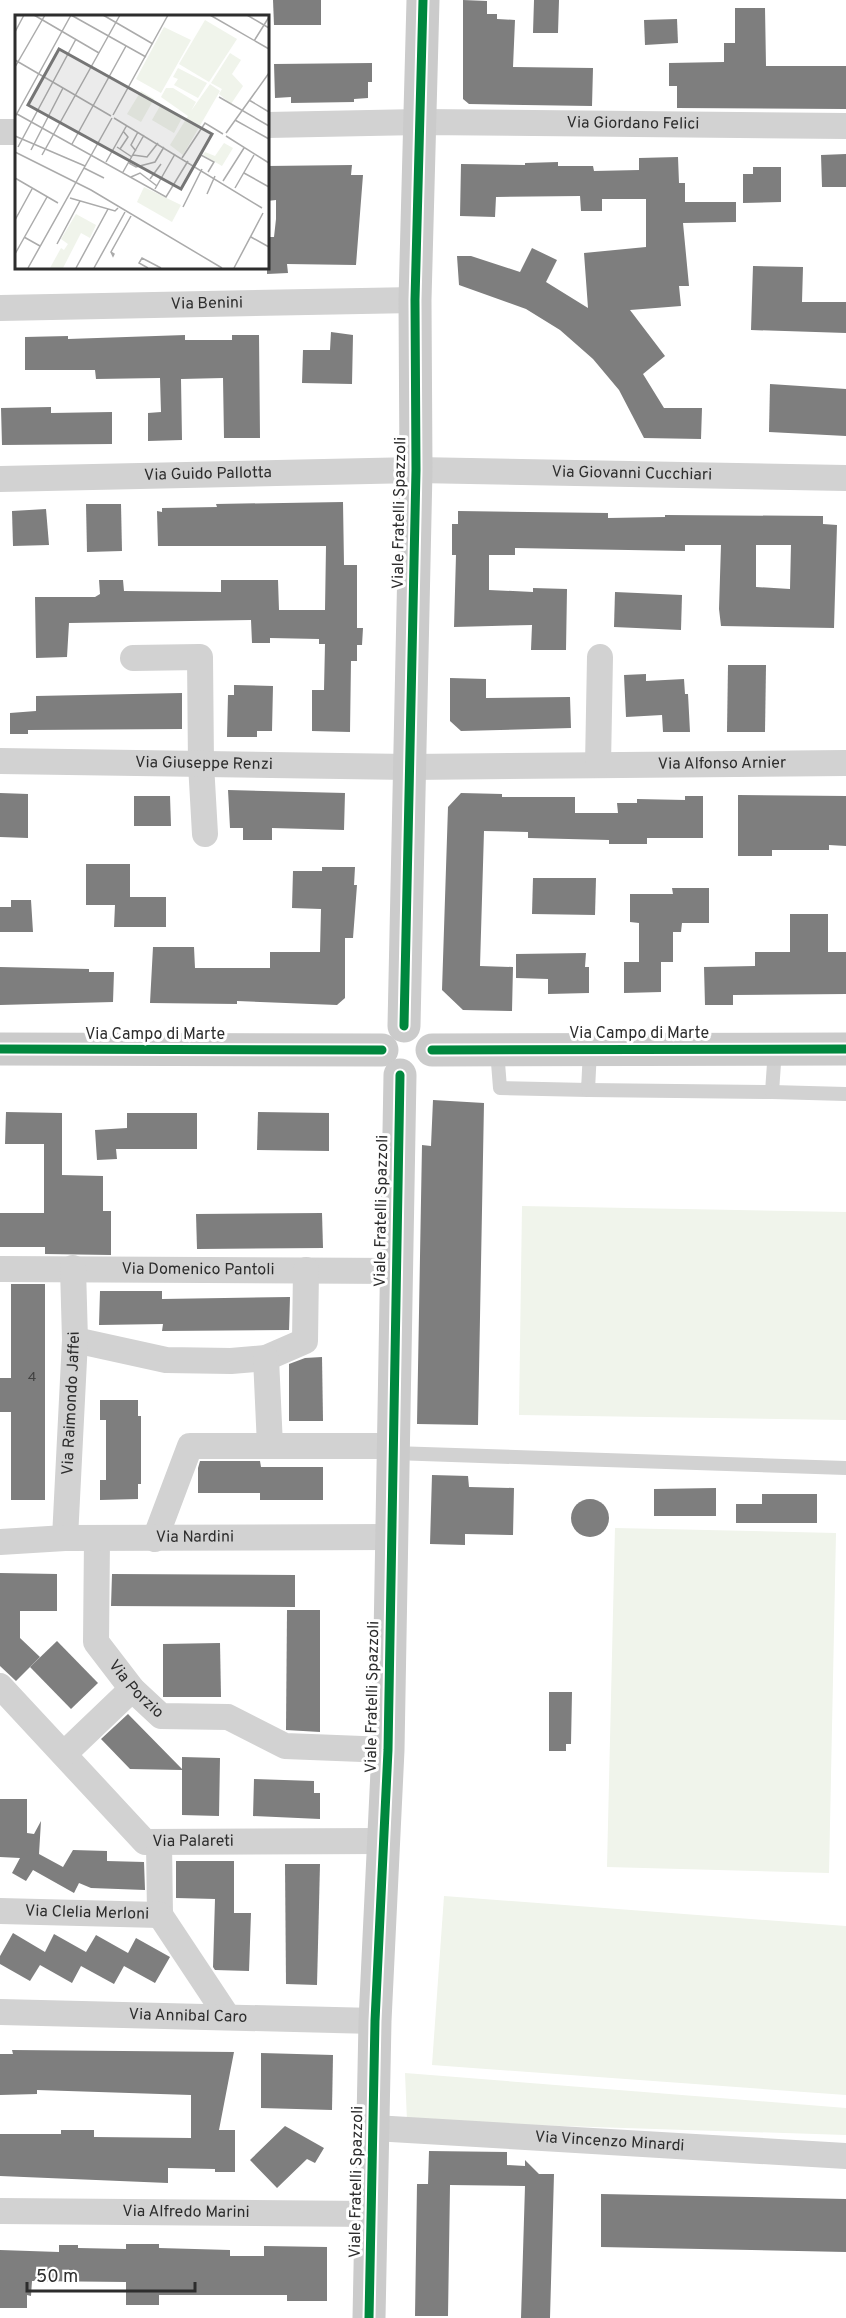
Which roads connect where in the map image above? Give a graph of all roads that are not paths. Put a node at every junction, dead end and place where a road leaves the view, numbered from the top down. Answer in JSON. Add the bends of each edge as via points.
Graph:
{"nodes":[{"id":1,"x":423,"y":0,"type":"edge"},
{"id":2,"x":420,"y":122,"type":"junction"},
{"id":3,"x":268,"y":125,"type":"edge"},
{"id":4,"x":846,"y":126,"type":"edge"},
{"id":5,"x":415,"y":300,"type":"junction"},
{"id":6,"x":0,"y":308,"type":"edge"},
{"id":7,"x":416,"y":470,"type":"junction"},
{"id":8,"x":846,"y":478,"type":"edge"},
{"id":9,"x":0,"y":479,"type":"edge"},
{"id":10,"x":600,"y":657,"type":"dead end"},
{"id":11,"x":133,"y":658,"type":"dead end"},
{"id":12,"x":0,"y":761,"type":"edge"},
{"id":13,"x":846,"y":763,"type":"edge"},
{"id":14,"x":201,"y":764,"type":"junction"},
{"id":15,"x":598,"y":765,"type":"junction"},
{"id":16,"x":409,"y":767,"type":"junction"},
{"id":17,"x":206,"y":834,"type":"dead end"},
{"id":18,"x":404,"y":1026,"type":"junction"},
{"id":19,"x":0,"y":1049,"type":"edge"},
{"id":20,"x":775,"y":1049,"type":"junction"},
{"id":21,"x":846,"y":1049,"type":"edge"},
{"id":22,"x":432,"y":1050,"type":"junction"},
{"id":23,"x":497,"y":1050,"type":"junction"},
{"id":24,"x":590,"y":1050,"type":"junction"},
{"id":25,"x":391,"y":1063,"type":"junction"},
{"id":26,"x":588,"y":1090,"type":"junction"},
{"id":27,"x":772,"y":1092,"type":"junction"},
{"id":28,"x":846,"y":1094,"type":"edge"},
{"id":29,"x":73,"y":1268,"type":"junction"},
{"id":30,"x":0,"y":1269,"type":"edge"},
{"id":31,"x":306,"y":1270,"type":"junction"},
{"id":32,"x":396,"y":1271,"type":"junction"},
{"id":33,"x":75,"y":1340,"type":"junction"},
{"id":34,"x":266,"y":1358,"type":"junction"},
{"id":35,"x":270,"y":1446,"type":"junction"},
{"id":36,"x":393,"y":1450,"type":"junction"},
{"id":37,"x":846,"y":1468,"type":"edge"},
{"id":38,"x":390,"y":1537,"type":"junction"},
{"id":39,"x":64,"y":1538,"type":"junction"},
{"id":40,"x":97,"y":1539,"type":"junction"},
{"id":41,"x":154,"y":1539,"type":"junction"},
{"id":42,"x":0,"y":1542,"type":"edge"},
{"id":43,"x":0,"y":1686,"type":"edge"},
{"id":44,"x":132,"y":1689,"type":"junction"},
{"id":45,"x":388,"y":1750,"type":"junction"},
{"id":46,"x":64,"y":1754,"type":"junction"},
{"id":47,"x":382,"y":1841,"type":"junction"},
{"id":48,"x":159,"y":1844,"type":"junction"},
{"id":49,"x":0,"y":1911,"type":"edge"},
{"id":50,"x":160,"y":1915,"type":"junction"},
{"id":51,"x":0,"y":2012,"type":"edge"},
{"id":52,"x":227,"y":2016,"type":"junction"},
{"id":53,"x":375,"y":2021,"type":"junction"},
{"id":54,"x":374,"y":2128,"type":"junction"},
{"id":55,"x":846,"y":2156,"type":"edge"},
{"id":56,"x":0,"y":2211,"type":"edge"},
{"id":57,"x":371,"y":2214,"type":"junction"},
{"id":58,"x":369,"y":2318,"type":"edge"}],
"edges":[{"from":1,"to":2,"type":"street","name":"Viale Fratelli Spazzoli"},
{"from":2,"to":3,"type":"street","name":"Via Giordano Felici"},
{"from":2,"to":4,"type":"street","name":"Via Giordano Felici"},
{"from":2,"to":5,"type":"street","name":"Viale Fratelli Spazzoli"},
{"from":5,"to":6,"type":"street","name":"Via Benini"},
{"from":5,"to":7,"type":"street","name":"Viale Fratelli Spazzoli"},
{"from":7,"to":8,"type":"street","name":"Via Giovanni Cucchiari"},
{"from":7,"to":9,"type":"street","name":"Via Guido Pallotta"},
{"from":7,"to":16,"type":"street","name":"Viale Fratelli Spazzoli"},
{"from":10,"to":15,"type":"street"},
{"from":11,"to":14,"type":"street","via":[[200,657]]},
{"from":12,"to":14,"type":"street","name":"Via Giuseppe Renzi"},
{"from":13,"to":15,"type":"street","name":"Via Alfonso Arnier"},
{"from":14,"to":16,"type":"street","name":"Via Giuseppe Renzi"},
{"from":14,"to":17,"type":"street"},
{"from":15,"to":16,"type":"street","name":"Via Alfonso Arnier"},
{"from":16,"to":18,"type":"street","name":"Viale Fratelli Spazzoli"},
{"from":18,"to":22,"type":"street","via":[[425,1035]]},
{"from":18,"to":25,"type":"street","via":[[388,1035]]},
{"from":19,"to":25,"type":"street","name":"Via Campo di Marte"},
{"from":20,"to":21,"type":"street","name":"Via Campo di Marte"},
{"from":20,"to":24,"type":"street","name":"Via Campo di Marte"},
{"from":20,"to":27,"type":"lane"},
{"from":22,"to":23,"type":"street","name":"Via Campo di Marte"},
{"from":22,"to":25,"type":"street","via":[[431,1058],[416,1075]]},
{"from":23,"to":24,"type":"street","name":"Via Campo di Marte"},
{"from":23,"to":26,"type":"lane","via":[[500,1088]]},
{"from":24,"to":26,"type":"lane"},
{"from":25,"to":32,"type":"street","name":"Viale Fratelli Spazzoli"},
{"from":26,"to":27,"type":"lane"},
{"from":27,"to":28,"type":"lane"},
{"from":29,"to":30,"type":"street","name":"Via Domenico Pantoli"},
{"from":29,"to":31,"type":"street","name":"Via Domenico Pantoli"},
{"from":29,"to":33,"type":"street","name":"Via Raimondo Jaffei"},
{"from":31,"to":32,"type":"street","name":"Via Domenico Pantoli"},
{"from":31,"to":34,"type":"street","via":[[305,1341]]},
{"from":32,"to":36,"type":"street","name":"Viale Fratelli Spazzoli"},
{"from":33,"to":34,"type":"street","via":[[166,1360]]},
{"from":33,"to":39,"type":"street","name":"Via Raimondo Jaffei"},
{"from":34,"to":35,"type":"street"},
{"from":35,"to":36,"type":"street"},
{"from":35,"to":41,"type":"street","via":[[190,1446]]},
{"from":36,"to":37,"type":"lane"},
{"from":36,"to":38,"type":"street","name":"Viale Fratelli Spazzoli"},
{"from":38,"to":41,"type":"street","name":"Via Nardini"},
{"from":38,"to":45,"type":"street","name":"Viale Fratelli Spazzoli"},
{"from":39,"to":40,"type":"street","name":"Via Nardini"},
{"from":39,"to":42,"type":"street","name":"Via Nardini"},
{"from":40,"to":41,"type":"street","name":"Via Nardini"},
{"from":40,"to":44,"type":"street","name":"Via Porzio","via":[[96,1642]]},
{"from":43,"to":46,"type":"street","name":"Via Palareti"},
{"from":44,"to":45,"type":"street","name":"Via Porzio","via":[[161,1716],[228,1717],[285,1746]]},
{"from":44,"to":46,"type":"street"},
{"from":45,"to":47,"type":"street","name":"Viale Fratelli Spazzoli"},
{"from":46,"to":48,"type":"street","name":"Via Palareti","via":[[145,1842]]},
{"from":47,"to":48,"type":"street","name":"Via Palareti"},
{"from":47,"to":53,"type":"street","name":"Viale Fratelli Spazzoli"},
{"from":48,"to":50,"type":"street"},
{"from":49,"to":50,"type":"street","name":"Via Clelia Merloni"},
{"from":50,"to":52,"type":"street","name":"Via Clelia Merloni"},
{"from":51,"to":52,"type":"street","name":"Via Annibal Caro"},
{"from":52,"to":53,"type":"street","name":"Via Annibal Caro"},
{"from":53,"to":54,"type":"street","name":"Viale Fratelli Spazzoli"},
{"from":54,"to":55,"type":"street","name":"Via Vincenzo Minardi"},
{"from":54,"to":57,"type":"street","name":"Viale Fratelli Spazzoli"},
{"from":56,"to":57,"type":"street","name":"Via Alfredo Marini"},
{"from":57,"to":58,"type":"street","name":"Viale Fratelli Spazzoli"}]}
